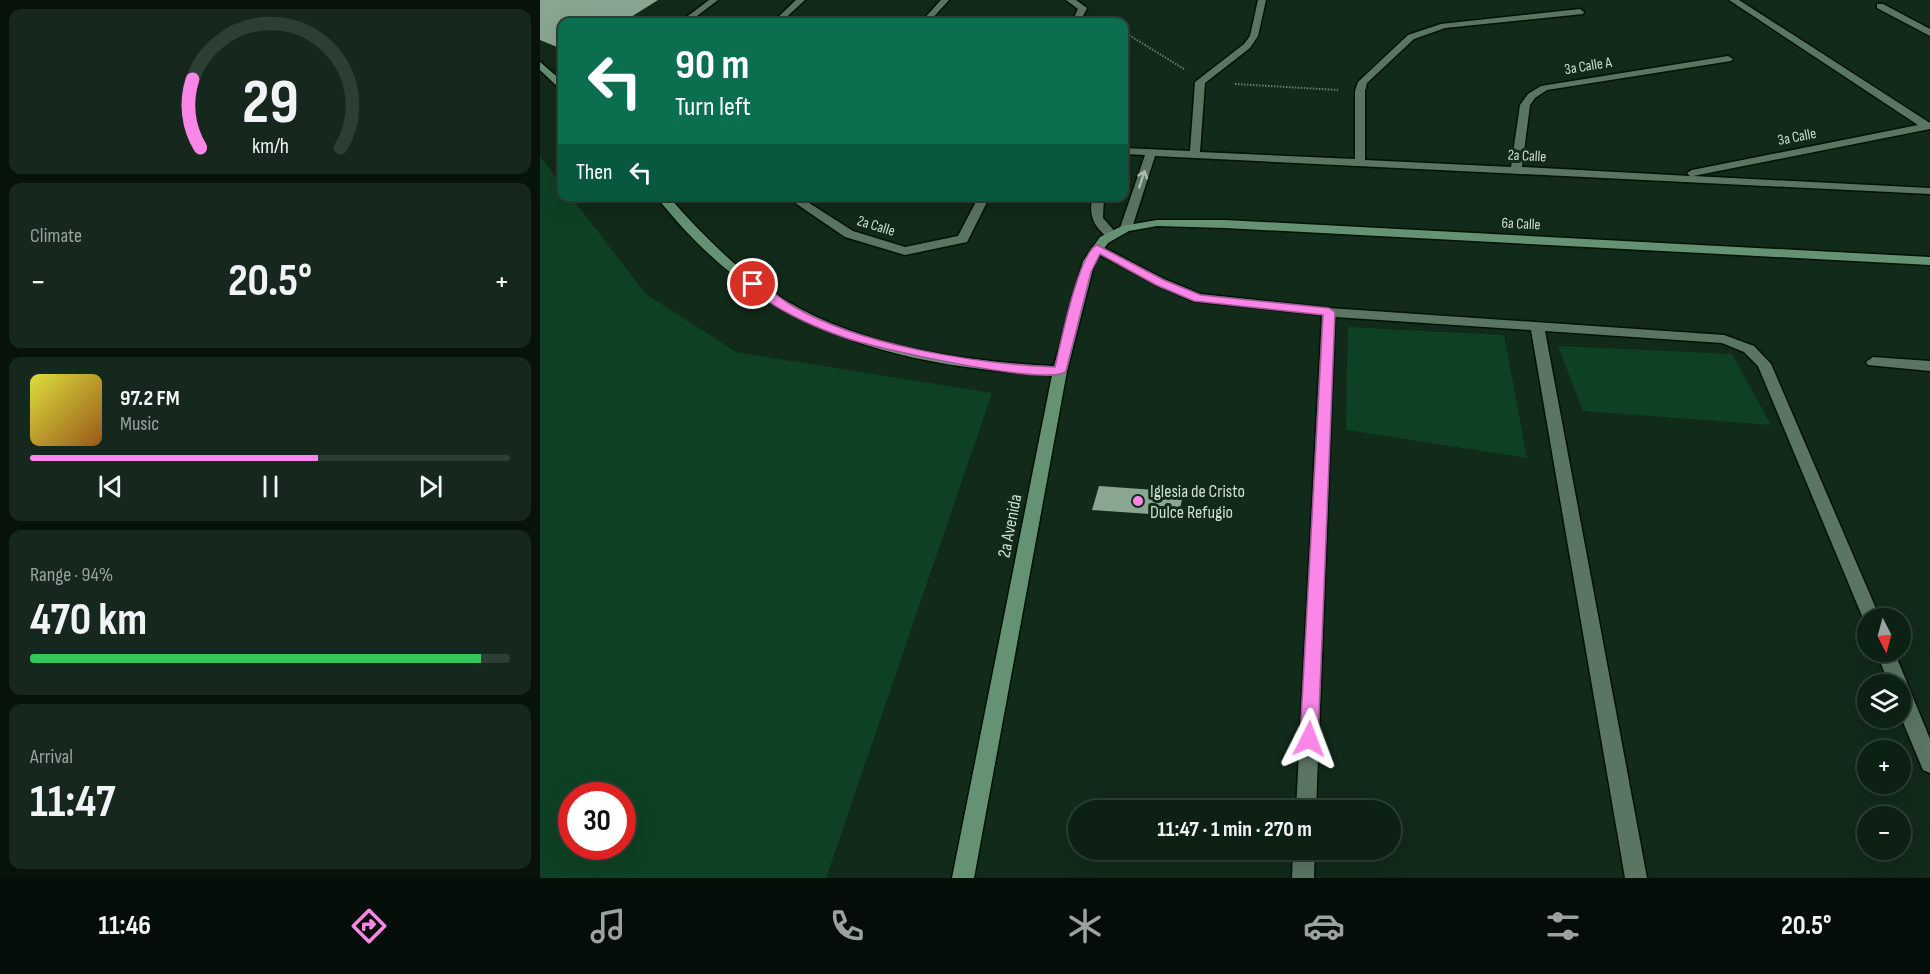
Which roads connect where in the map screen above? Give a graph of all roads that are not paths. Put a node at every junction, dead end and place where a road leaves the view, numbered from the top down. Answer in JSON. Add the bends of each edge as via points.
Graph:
{"nodes":[{"id":1,"x":714,"y":0,"type":"edge"},
{"id":2,"x":801,"y":0,"type":"edge"},
{"id":3,"x":945,"y":0,"type":"edge"},
{"id":4,"x":1070,"y":0,"type":"edge"},
{"id":5,"x":1262,"y":0,"type":"edge"},
{"id":6,"x":1733,"y":0,"type":"edge"},
{"id":7,"x":1880,"y":6,"type":"dead end"},
{"id":8,"x":1580,"y":12,"type":"dead end"},
{"id":9,"x":689,"y":18,"type":"edge"},
{"id":10,"x":781,"y":18,"type":"edge"},
{"id":11,"x":929,"y":18,"type":"edge"},
{"id":12,"x":1078,"y":18,"type":"edge"},
{"id":13,"x":1930,"y":33,"type":"edge"},
{"id":14,"x":1728,"y":59,"type":"dead end"},
{"id":15,"x":540,"y":65,"type":"edge"},
{"id":16,"x":558,"y":82,"type":"edge"},
{"id":17,"x":1928,"y":126,"type":"edge"},
{"id":18,"x":1128,"y":151,"type":"edge"},
{"id":19,"x":1151,"y":152,"type":"junction"},
{"id":20,"x":1195,"y":154,"type":"junction"},
{"id":21,"x":1360,"y":162,"type":"junction"},
{"id":22,"x":1516,"y":170,"type":"junction"},
{"id":23,"x":1669,"y":178,"type":"junction"},
{"id":24,"x":1930,"y":191,"type":"edge"},
{"id":25,"x":665,"y":201,"type":"edge"},
{"id":26,"x":798,"y":201,"type":"edge"},
{"id":27,"x":982,"y":201,"type":"edge"},
{"id":28,"x":1097,"y":201,"type":"edge"},
{"id":29,"x":1119,"y":231,"type":"junction"},
{"id":30,"x":1097,"y":248,"type":"junction"},
{"id":31,"x":1930,"y":261,"type":"edge"},
{"id":32,"x":1329,"y":312,"type":"junction"},
{"id":33,"x":1537,"y":326,"type":"junction"},
{"id":34,"x":1874,"y":362,"type":"dead end"},
{"id":35,"x":1930,"y":366,"type":"edge"},
{"id":36,"x":1060,"y":371,"type":"junction"},
{"id":37,"x":1867,"y":608,"type":"edge"},
{"id":38,"x":1911,"y":717,"type":"edge"},
{"id":39,"x":1930,"y":763,"type":"edge"},
{"id":40,"x":1306,"y":800,"type":"edge"},
{"id":41,"x":1303,"y":860,"type":"edge"},
{"id":42,"x":963,"y":878,"type":"edge"},
{"id":43,"x":1302,"y":878,"type":"edge"},
{"id":44,"x":1636,"y":878,"type":"edge"}],
"edges":[{"from":1,"to":9,"type":"street"},
{"from":2,"to":10,"type":"street"},
{"from":3,"to":11,"type":"street"},
{"from":4,"to":12,"type":"street","via":[[1083,8]]},
{"from":5,"to":20,"type":"street","via":[[1254,36],[1247,46],[1200,82]]},
{"from":6,"to":17,"type":"street"},
{"from":7,"to":13,"type":"street"},
{"from":8,"to":21,"type":"street","via":[[1444,26],[1411,37],[1363,82]]},
{"from":14,"to":22,"type":"street","name":"3a Calle A","via":[[1544,88],[1526,105]]},
{"from":15,"to":16,"type":"main road"},
{"from":17,"to":23,"type":"street","name":"3a Calle"},
{"from":18,"to":19,"type":"street","name":"2a Calle"},
{"from":19,"to":20,"type":"street","name":"2a Calle"},
{"from":29,"to":19,"type":"street","name":"2a Avenida","one_way":true},
{"from":20,"to":21,"type":"street","name":"2a Calle"},
{"from":21,"to":22,"type":"street","name":"2a Calle"},
{"from":22,"to":23,"type":"street","name":"2a Calle"},
{"from":23,"to":24,"type":"street","name":"2a Calle"},
{"from":25,"to":36,"type":"main road","via":[[693,232],[766,294],[818,323],[884,345],[940,357]]},
{"from":26,"to":27,"type":"street","name":"2a Calle","via":[[849,234],[905,251],[963,239]]},
{"from":28,"to":29,"type":"street","via":[[1095,209],[1101,227]]},
{"from":29,"to":30,"type":"main road","name":"2a Avenida"},
{"from":29,"to":31,"type":"main road","name":"6a Calle","via":[[1158,223],[1226,224]]},
{"from":30,"to":32,"type":"street","via":[[1198,298]]},
{"from":30,"to":36,"type":"main road","name":"2a Avenida","via":[[1085,272]]},
{"from":32,"to":33,"type":"street"},
{"from":32,"to":40,"type":"street"},
{"from":33,"to":37,"type":"street","via":[[1724,339],[1755,354],[1764,364]]},
{"from":33,"to":44,"type":"street"},
{"from":34,"to":35,"type":"street"},
{"from":36,"to":42,"type":"main road","name":"2a Avenida"},
{"from":38,"to":39,"type":"street"},
{"from":41,"to":43,"type":"street"}]}
